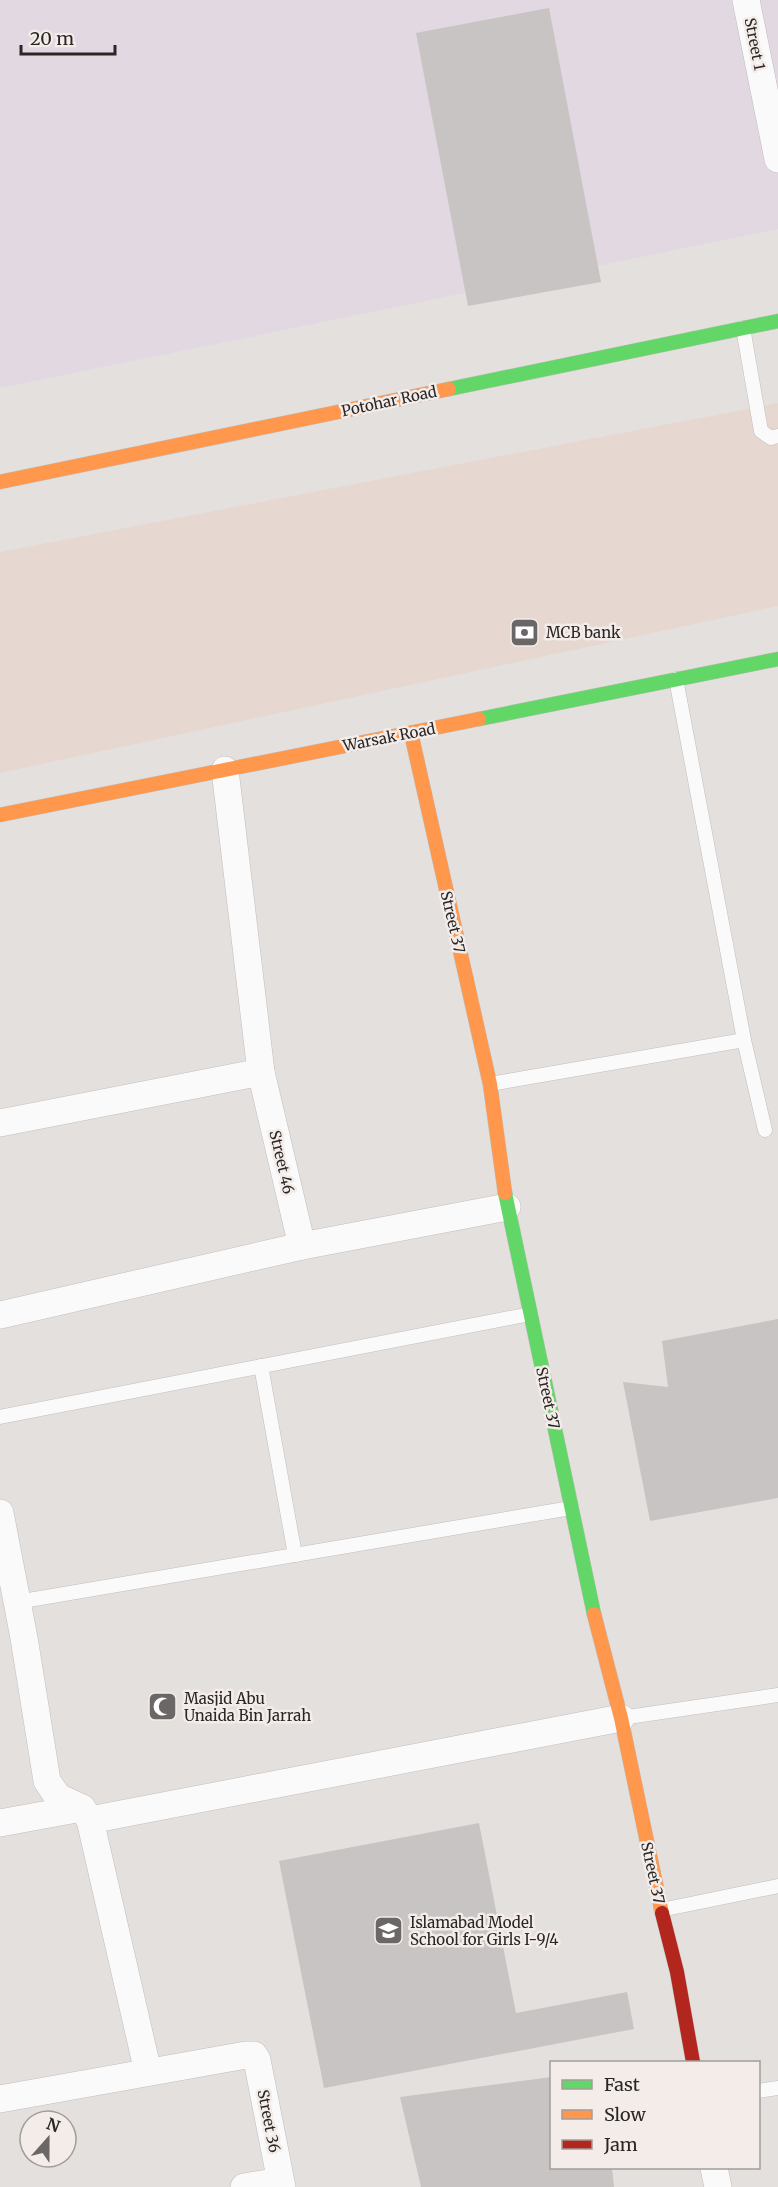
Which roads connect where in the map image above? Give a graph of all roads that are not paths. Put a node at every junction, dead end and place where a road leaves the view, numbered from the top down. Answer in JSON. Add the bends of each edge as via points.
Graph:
{"nodes":[{"id":1,"x":746,"y":0,"type":"edge"},
{"id":2,"x":778,"y":159,"type":"edge"},
{"id":3,"x":778,"y":321,"type":"edge"},
{"id":4,"x":742,"y":328,"type":"junction"},
{"id":5,"x":778,"y":436,"type":"edge"},
{"id":6,"x":0,"y":482,"type":"edge"},
{"id":7,"x":778,"y":659,"type":"edge"},
{"id":8,"x":675,"y":680,"type":"junction"},
{"id":9,"x":411,"y":733,"type":"junction"},
{"id":10,"x":225,"y":770,"type":"junction"},
{"id":11,"x":0,"y":815,"type":"edge"},
{"id":12,"x":744,"y":1040,"type":"junction"},
{"id":13,"x":261,"y":1072,"type":"junction"},
{"id":14,"x":490,"y":1084,"type":"junction"},
{"id":15,"x":0,"y":1123,"type":"edge"},
{"id":16,"x":765,"y":1130,"type":"dead end"},
{"id":17,"x":507,"y":1207,"type":"junction"},
{"id":18,"x":302,"y":1245,"type":"junction"},
{"id":19,"x":530,"y":1314,"type":"junction"},
{"id":20,"x":0,"y":1315,"type":"edge"},
{"id":21,"x":261,"y":1366,"type":"junction"},
{"id":22,"x":0,"y":1417,"type":"edge"},
{"id":23,"x":571,"y":1508,"type":"junction"},
{"id":24,"x":0,"y":1514,"type":"edge"},
{"id":25,"x":295,"y":1555,"type":"junction"},
{"id":26,"x":17,"y":1602,"type":"junction"},
{"id":27,"x":12,"y":1641,"type":"edge"},
{"id":28,"x":778,"y":1695,"type":"edge"},
{"id":29,"x":621,"y":1718,"type":"junction"},
{"id":30,"x":86,"y":1814,"type":"junction"},
{"id":31,"x":0,"y":1823,"type":"edge"},
{"id":32,"x":778,"y":1886,"type":"edge"},
{"id":33,"x":661,"y":1910,"type":"junction"},
{"id":34,"x":693,"y":2061,"type":"edge"},
{"id":35,"x":148,"y":2072,"type":"junction"},
{"id":36,"x":778,"y":2088,"type":"edge"},
{"id":37,"x":760,"y":2091,"type":"edge"},
{"id":38,"x":0,"y":2098,"type":"edge"},
{"id":39,"x":714,"y":2169,"type":"edge"},
{"id":40,"x":281,"y":2184,"type":"edge"},
{"id":41,"x":244,"y":2187,"type":"edge"},
{"id":42,"x":717,"y":2187,"type":"edge"}],
"edges":[{"from":1,"to":2,"type":"street","name":"Street 1"},
{"from":3,"to":4,"type":"street","name":"Potohar Road"},
{"from":4,"to":5,"type":"lane","via":[[761,431],[771,438]]},
{"from":4,"to":6,"type":"street","name":"Potohar Road"},
{"from":7,"to":8,"type":"street","name":"Warsak Road"},
{"from":8,"to":9,"type":"street","name":"Warsak Road"},
{"from":8,"to":12,"type":"lane"},
{"from":9,"to":10,"type":"street","name":"Warsak Road"},
{"from":9,"to":14,"type":"street","name":"Street 37"},
{"from":10,"to":11,"type":"street","name":"Warsak Road"},
{"from":10,"to":13,"type":"street","name":"Street 46"},
{"from":12,"to":14,"type":"lane"},
{"from":12,"to":16,"type":"lane"},
{"from":13,"to":15,"type":"street"},
{"from":13,"to":18,"type":"street","name":"Street 46"},
{"from":14,"to":17,"type":"street","name":"Street 37"},
{"from":17,"to":18,"type":"street"},
{"from":17,"to":19,"type":"street","name":"Street 37"},
{"from":18,"to":20,"type":"street"},
{"from":19,"to":21,"type":"lane"},
{"from":19,"to":23,"type":"street","name":"Street 37"},
{"from":21,"to":22,"type":"lane"},
{"from":21,"to":25,"type":"lane"},
{"from":23,"to":25,"type":"lane"},
{"from":23,"to":29,"type":"street","name":"Street 37","via":[[596,1626]]},
{"from":24,"to":26,"type":"street"},
{"from":25,"to":26,"type":"lane"},
{"from":26,"to":27,"type":"street"},
{"from":27,"to":30,"type":"street","via":[[46,1781],[58,1797]]},
{"from":28,"to":29,"type":"lane"},
{"from":29,"to":30,"type":"street"},
{"from":29,"to":33,"type":"street","name":"Street 37"},
{"from":30,"to":31,"type":"street"},
{"from":30,"to":35,"type":"street"},
{"from":32,"to":33,"type":"lane"},
{"from":33,"to":34,"type":"street","name":"Street 37"},
{"from":35,"to":38,"type":"street"},
{"from":35,"to":40,"type":"street","name":"Street 36","via":[[254,2055]]},
{"from":36,"to":37,"type":"lane"},
{"from":39,"to":42,"type":"street"},
{"from":40,"to":41,"type":"street"}]}
